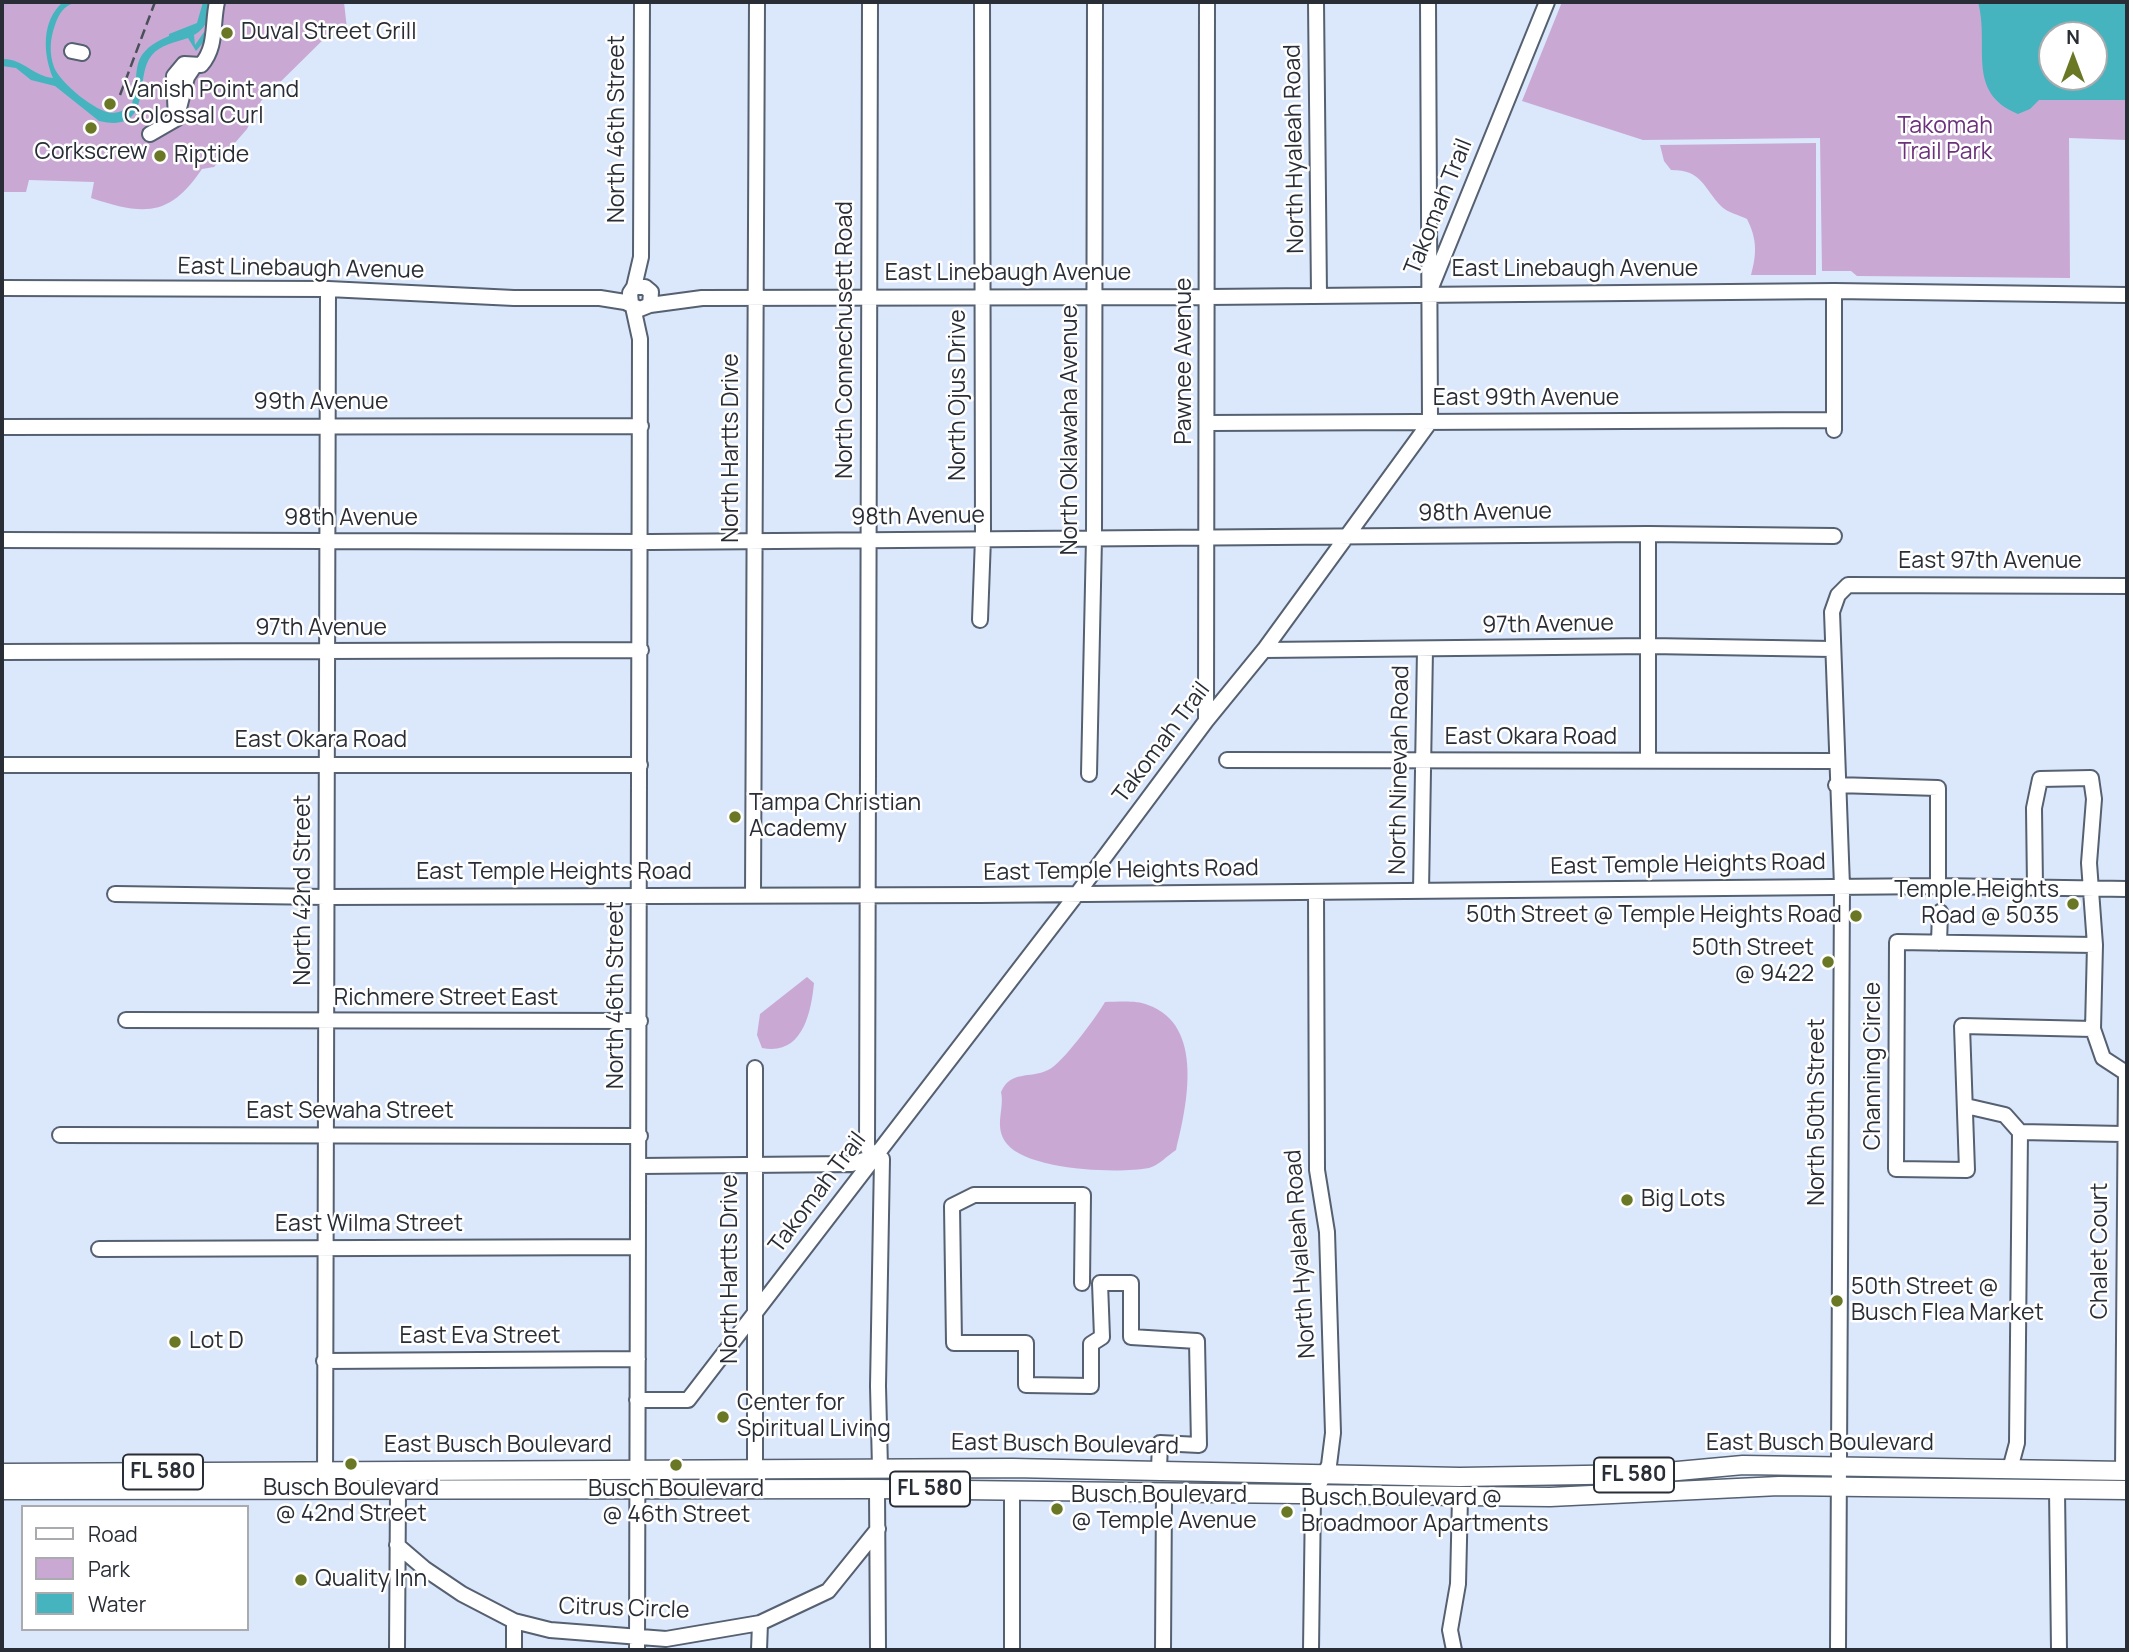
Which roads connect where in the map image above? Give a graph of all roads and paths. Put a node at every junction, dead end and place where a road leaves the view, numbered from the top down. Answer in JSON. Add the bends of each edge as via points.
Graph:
{"nodes":[{"id":1,"x":217,"y":2,"type":"edge"},
{"id":2,"x":642,"y":2,"type":"edge"},
{"id":3,"x":757,"y":2,"type":"edge"},
{"id":4,"x":870,"y":2,"type":"edge"},
{"id":5,"x":982,"y":2,"type":"edge"},
{"id":6,"x":1094,"y":2,"type":"edge"},
{"id":7,"x":1207,"y":2,"type":"edge"},
{"id":8,"x":1316,"y":2,"type":"edge"},
{"id":9,"x":1427,"y":2,"type":"edge"},
{"id":10,"x":1547,"y":2,"type":"edge"},
{"id":11,"x":150,"y":134,"type":"dead end"},
{"id":12,"x":2,"y":288,"type":"edge"},
{"id":13,"x":328,"y":289,"type":"junction"},
{"id":14,"x":1834,"y":291,"type":"junction"},
{"id":15,"x":1428,"y":293,"type":"junction"},
{"id":16,"x":1319,"y":295,"type":"junction"},
{"id":17,"x":2127,"y":295,"type":"edge"},
{"id":18,"x":641,"y":297,"type":"junction"},
{"id":19,"x":756,"y":297,"type":"junction"},
{"id":20,"x":870,"y":297,"type":"junction"},
{"id":21,"x":982,"y":298,"type":"junction"},
{"id":22,"x":1094,"y":298,"type":"junction"},
{"id":23,"x":1208,"y":298,"type":"junction"},
{"id":24,"x":1430,"y":422,"type":"junction"},
{"id":25,"x":1208,"y":423,"type":"junction"},
{"id":26,"x":327,"y":425,"type":"junction"},
{"id":27,"x":641,"y":426,"type":"junction"},
{"id":28,"x":2,"y":427,"type":"edge"},
{"id":29,"x":1648,"y":534,"type":"junction"},
{"id":30,"x":1834,"y":536,"type":"dead end"},
{"id":31,"x":1348,"y":537,"type":"junction"},
{"id":32,"x":983,"y":538,"type":"junction"},
{"id":33,"x":1094,"y":538,"type":"junction"},
{"id":34,"x":2,"y":540,"type":"edge"},
{"id":35,"x":1206,"y":540,"type":"junction"},
{"id":36,"x":641,"y":541,"type":"junction"},
{"id":37,"x":754,"y":541,"type":"junction"},
{"id":38,"x":869,"y":541,"type":"junction"},
{"id":39,"x":328,"y":542,"type":"junction"},
{"id":40,"x":1853,"y":584,"type":"joint"},
{"id":41,"x":2127,"y":586,"type":"edge"},
{"id":42,"x":980,"y":620,"type":"dead end"},
{"id":43,"x":1650,"y":646,"type":"junction"},
{"id":44,"x":1425,"y":649,"type":"junction"},
{"id":45,"x":1832,"y":649,"type":"junction"},
{"id":46,"x":640,"y":650,"type":"junction"},
{"id":47,"x":1264,"y":650,"type":"junction"},
{"id":48,"x":2,"y":652,"type":"edge"},
{"id":49,"x":326,"y":652,"type":"junction"},
{"id":50,"x":1206,"y":721,"type":"junction"},
{"id":51,"x":1227,"y":760,"type":"dead end"},
{"id":52,"x":1648,"y":760,"type":"junction"},
{"id":53,"x":1425,"y":761,"type":"junction"},
{"id":54,"x":1835,"y":761,"type":"junction"},
{"id":55,"x":327,"y":763,"type":"junction"},
{"id":56,"x":2,"y":765,"type":"edge"},
{"id":57,"x":640,"y":765,"type":"junction"},
{"id":58,"x":1089,"y":774,"type":"dead end"},
{"id":59,"x":1836,"y":785,"type":"junction"},
{"id":60,"x":1842,"y":886,"type":"junction"},
{"id":61,"x":1938,"y":886,"type":"junction"},
{"id":62,"x":2035,"y":887,"type":"junction"},
{"id":63,"x":2092,"y":889,"type":"junction"},
{"id":64,"x":2127,"y":889,"type":"edge"},
{"id":65,"x":1421,"y":891,"type":"junction"},
{"id":66,"x":1316,"y":892,"type":"junction"},
{"id":67,"x":115,"y":894,"type":"dead end"},
{"id":68,"x":1077,"y":894,"type":"junction"},
{"id":69,"x":753,"y":895,"type":"junction"},
{"id":70,"x":868,"y":895,"type":"junction"},
{"id":71,"x":639,"y":896,"type":"junction"},
{"id":72,"x":326,"y":897,"type":"junction"},
{"id":73,"x":1940,"y":912,"type":"dead end"},
{"id":74,"x":1939,"y":943,"type":"junction"},
{"id":75,"x":2095,"y":945,"type":"junction"},
{"id":76,"x":126,"y":1020,"type":"dead end"},
{"id":77,"x":640,"y":1021,"type":"junction"},
{"id":78,"x":327,"y":1022,"type":"junction"},
{"id":79,"x":2093,"y":1029,"type":"junction"},
{"id":80,"x":755,"y":1068,"type":"dead end"},
{"id":81,"x":1965,"y":1106,"type":"junction"},
{"id":82,"x":2020,"y":1132,"type":"junction"},
{"id":83,"x":2123,"y":1134,"type":"junction"},
{"id":84,"x":60,"y":1135,"type":"dead end"},
{"id":85,"x":326,"y":1135,"type":"junction"},
{"id":86,"x":639,"y":1136,"type":"junction"},
{"id":87,"x":872,"y":1157,"type":"junction"},
{"id":88,"x":639,"y":1166,"type":"junction"},
{"id":89,"x":753,"y":1166,"type":"junction"},
{"id":90,"x":325,"y":1248,"type":"junction"},
{"id":91,"x":638,"y":1248,"type":"junction"},
{"id":92,"x":99,"y":1249,"type":"dead end"},
{"id":93,"x":1082,"y":1283,"type":"dead end"},
{"id":94,"x":754,"y":1318,"type":"junction"},
{"id":95,"x":638,"y":1359,"type":"junction"},
{"id":96,"x":324,"y":1361,"type":"junction"},
{"id":97,"x":638,"y":1400,"type":"junction"},
{"id":98,"x":1838,"y":1466,"type":"junction"},
{"id":99,"x":880,"y":1468,"type":"junction"},
{"id":100,"x":1012,"y":1468,"type":"junction"},
{"id":101,"x":2010,"y":1469,"type":"junction"},
{"id":102,"x":325,"y":1470,"type":"junction"},
{"id":103,"x":1150,"y":1470,"type":"junction"},
{"id":104,"x":637,"y":1471,"type":"junction"},
{"id":105,"x":755,"y":1471,"type":"junction"},
{"id":106,"x":2125,"y":1471,"type":"edge"},
{"id":107,"x":95,"y":1472,"type":"junction"},
{"id":108,"x":2,"y":1473,"type":"edge"},
{"id":109,"x":1325,"y":1474,"type":"junction"},
{"id":110,"x":1645,"y":1474,"type":"junction"},
{"id":111,"x":2,"y":1482,"type":"edge"},
{"id":112,"x":1838,"y":1487,"type":"junction"},
{"id":113,"x":877,"y":1489,"type":"junction"},
{"id":114,"x":899,"y":1489,"type":"junction"},
{"id":115,"x":2,"y":1490,"type":"edge"},
{"id":116,"x":325,"y":1490,"type":"junction"},
{"id":117,"x":398,"y":1490,"type":"junction"},
{"id":118,"x":780,"y":1490,"type":"junction"},
{"id":119,"x":1012,"y":1490,"type":"junction"},
{"id":120,"x":2057,"y":1490,"type":"junction"},
{"id":121,"x":2127,"y":1490,"type":"edge"},
{"id":122,"x":637,"y":1491,"type":"junction"},
{"id":123,"x":1164,"y":1494,"type":"junction"},
{"id":124,"x":1312,"y":1496,"type":"junction"},
{"id":125,"x":1460,"y":1497,"type":"junction"},
{"id":126,"x":1550,"y":1497,"type":"junction"},
{"id":127,"x":878,"y":1529,"type":"junction"},
{"id":128,"x":397,"y":1545,"type":"junction"},
{"id":129,"x":514,"y":1621,"type":"junction"},
{"id":130,"x":760,"y":1623,"type":"junction"},
{"id":131,"x":637,"y":1643,"type":"edge"},
{"id":132,"x":397,"y":1650,"type":"edge"},
{"id":133,"x":514,"y":1650,"type":"edge"},
{"id":134,"x":760,"y":1650,"type":"edge"},
{"id":135,"x":878,"y":1650,"type":"edge"},
{"id":136,"x":1012,"y":1650,"type":"edge"},
{"id":137,"x":1163,"y":1650,"type":"edge"},
{"id":138,"x":1311,"y":1650,"type":"edge"},
{"id":139,"x":1454,"y":1650,"type":"edge"},
{"id":140,"x":1838,"y":1650,"type":"edge"},
{"id":141,"x":2059,"y":1650,"type":"edge"}],
"edges":[{"from":1,"to":11,"type":"street","via":[[213,42],[203,63],[184,64],[174,76],[176,120]]},
{"from":2,"to":18,"type":"street","name":"North 46th Street"},
{"from":3,"to":19,"type":"street","name":"North Hartts Drive"},
{"from":4,"to":20,"type":"street","name":"North Connechusett Road"},
{"from":5,"to":21,"type":"street","name":"North Ojus Drive"},
{"from":6,"to":22,"type":"street","name":"North Oklawaha Avenue"},
{"from":7,"to":23,"type":"street","name":"Pawnee Avenue"},
{"from":8,"to":16,"type":"street","name":"North Hyaleah Road"},
{"from":9,"to":15,"type":"street"},
{"from":10,"to":15,"type":"street","name":"Takomah Trail"},
{"from":12,"to":13,"type":"street","name":"East Linebaugh Avenue"},
{"from":13,"to":18,"type":"street","name":"East Linebaugh Avenue","via":[[514,299]]},
{"from":13,"to":26,"type":"street","name":"North 42nd Street"},
{"from":14,"to":15,"type":"street","name":"East Linebaugh Avenue"},
{"from":14,"to":17,"type":"street","name":"East Linebaugh Avenue"},
{"from":14,"to":24,"type":"street","name":"East 99th Avenue","via":[[1834,426]]},
{"from":15,"to":16,"type":"street","name":"East Linebaugh Avenue"},
{"from":15,"to":24,"type":"street","name":"Takomah Trail"},
{"from":16,"to":23,"type":"street","name":"East Linebaugh Avenue"},
{"from":18,"to":19,"type":"street","name":"East Linebaugh Avenue"},
{"from":18,"to":27,"type":"street","name":"North 46th Street"},
{"from":19,"to":20,"type":"street","name":"East Linebaugh Avenue"},
{"from":19,"to":37,"type":"street","name":"North Hartts Drive"},
{"from":20,"to":21,"type":"street","name":"East Linebaugh Avenue"},
{"from":20,"to":38,"type":"street","name":"North Connechusett Road"},
{"from":21,"to":22,"type":"street","name":"East Linebaugh Avenue"},
{"from":21,"to":32,"type":"street","name":"North Ojus Drive"},
{"from":22,"to":23,"type":"street","name":"East Linebaugh Avenue"},
{"from":22,"to":33,"type":"street","name":"North Oklawaha Avenue"},
{"from":23,"to":25,"type":"street","name":"Pawnee Avenue"},
{"from":24,"to":25,"type":"street","name":"East 99th Avenue"},
{"from":24,"to":31,"type":"street","name":"Takomah Trail"},
{"from":25,"to":35,"type":"street","name":"Pawnee Avenue"},
{"from":26,"to":27,"type":"street","name":"99th Avenue"},
{"from":26,"to":28,"type":"street","name":"99th Avenue"},
{"from":26,"to":39,"type":"street","name":"North 42nd Street"},
{"from":27,"to":36,"type":"street","name":"North 46th Street"},
{"from":29,"to":30,"type":"street","name":"98th Avenue"},
{"from":29,"to":31,"type":"street","name":"98th Avenue"},
{"from":29,"to":43,"type":"street"},
{"from":31,"to":35,"type":"street","name":"98th Avenue"},
{"from":31,"to":47,"type":"street","name":"Takomah Trail"},
{"from":32,"to":33,"type":"street","name":"98th Avenue"},
{"from":32,"to":38,"type":"street","name":"98th Avenue"},
{"from":32,"to":42,"type":"street","name":"North Ojus Drive"},
{"from":33,"to":35,"type":"street","name":"98th Avenue"},
{"from":33,"to":58,"type":"street","name":"North Oklawaha Avenue"},
{"from":34,"to":39,"type":"street","name":"98th Avenue"},
{"from":35,"to":50,"type":"street","name":"Pawnee Avenue"},
{"from":36,"to":37,"type":"street","name":"98th Avenue"},
{"from":36,"to":39,"type":"street","name":"98th Avenue"},
{"from":36,"to":46,"type":"street","name":"North 46th Street"},
{"from":37,"to":38,"type":"street","name":"98th Avenue"},
{"from":37,"to":69,"type":"street","name":"North Hartts Drive"},
{"from":38,"to":70,"type":"street","name":"North Connechusett Road"},
{"from":39,"to":49,"type":"street","name":"North 42nd Street"},
{"from":40,"to":41,"type":"street","name":"East 97th Avenue"},
{"from":40,"to":45,"type":"street","name":"North 50th Street","via":[[1844,586],[1832,612]]},
{"from":43,"to":44,"type":"street","name":"97th Avenue"},
{"from":43,"to":45,"type":"street","name":"97th Avenue"},
{"from":43,"to":52,"type":"street"},
{"from":44,"to":47,"type":"street","name":"97th Avenue"},
{"from":44,"to":53,"type":"street","name":"North Ninevah Road"},
{"from":45,"to":54,"type":"street","name":"North 50th Street"},
{"from":46,"to":49,"type":"street","name":"97th Avenue"},
{"from":46,"to":57,"type":"street","name":"North 46th Street"},
{"from":47,"to":50,"type":"street","name":"Takomah Trail"},
{"from":48,"to":49,"type":"street","name":"97th Avenue"},
{"from":49,"to":55,"type":"street","name":"North 42nd Street"},
{"from":50,"to":68,"type":"street","name":"Takomah Trail"},
{"from":51,"to":53,"type":"street","name":"East Okara Road"},
{"from":52,"to":53,"type":"street","name":"East Okara Road"},
{"from":52,"to":54,"type":"street","name":"East Okara Road"},
{"from":53,"to":65,"type":"street","name":"North Ninevah Road"},
{"from":54,"to":59,"type":"street","name":"North 50th Street"},
{"from":55,"to":56,"type":"street","name":"East Okara Road"},
{"from":55,"to":57,"type":"street","name":"East Okara Road"},
{"from":55,"to":72,"type":"street","name":"North 42nd Street"},
{"from":57,"to":71,"type":"street","name":"North 46th Street"},
{"from":59,"to":60,"type":"street","name":"North 50th Street"},
{"from":59,"to":61,"type":"street","via":[[1938,788]]},
{"from":60,"to":61,"type":"street","name":"East Temple Heights Road"},
{"from":60,"to":65,"type":"street","name":"East Temple Heights Road"},
{"from":60,"to":98,"type":"street","name":"North 50th Street"},
{"from":61,"to":62,"type":"street","name":"East Temple Heights Road"},
{"from":62,"to":63,"type":"street","name":"East Temple Heights Road"},
{"from":62,"to":63,"type":"street","via":[[2034,808],[2040,779],[2091,778]]},
{"from":63,"to":64,"type":"street","name":"East Temple Heights Road"},
{"from":63,"to":75,"type":"street"},
{"from":65,"to":66,"type":"street","name":"East Temple Heights Road"},
{"from":66,"to":68,"type":"street","name":"East Temple Heights Road"},
{"from":66,"to":109,"type":"street","name":"North Hyaleah Road","via":[[1317,1170],[1327,1232],[1333,1433]]},
{"from":67,"to":72,"type":"street","name":"East Temple Heights Road"},
{"from":68,"to":70,"type":"street","name":"East Temple Heights Road"},
{"from":68,"to":87,"type":"street","name":"Takomah Trail"},
{"from":69,"to":70,"type":"street","name":"East Temple Heights Road"},
{"from":69,"to":71,"type":"street","name":"East Temple Heights Road"},
{"from":70,"to":87,"type":"street","name":"North Connechusett Road","via":[[867,1146]]},
{"from":71,"to":72,"type":"street","name":"East Temple Heights Road"},
{"from":71,"to":77,"type":"street","name":"North 46th Street"},
{"from":72,"to":78,"type":"street","name":"North 42nd Street"},
{"from":73,"to":74,"type":"street"},
{"from":74,"to":75,"type":"street"},
{"from":74,"to":81,"type":"street","name":"Channing Circle","via":[[1897,942],[1896,1169],[1967,1170]]},
{"from":75,"to":79,"type":"street"},
{"from":76,"to":78,"type":"street","name":"Richmere Street East"},
{"from":77,"to":78,"type":"street","name":"Richmere Street East"},
{"from":77,"to":86,"type":"street","name":"North 46th Street"},
{"from":78,"to":85,"type":"street","name":"North 42nd Street"},
{"from":79,"to":81,"type":"street","name":"Channing Circle","via":[[1962,1026]]},
{"from":79,"to":83,"type":"street","name":"Chalet Court","via":[[2103,1058],[2126,1073]]},
{"from":80,"to":89,"type":"street","name":"North Hartts Drive"},
{"from":81,"to":82,"type":"street","via":[[2005,1115]]},
{"from":82,"to":83,"type":"street"},
{"from":82,"to":101,"type":"street","via":[[2017,1439]]},
{"from":83,"to":106,"type":"street","name":"Chalet Court"},
{"from":84,"to":85,"type":"street","name":"East Sewaha Street"},
{"from":85,"to":86,"type":"street","name":"East Sewaha Street"},
{"from":85,"to":90,"type":"street","name":"North 42nd Street"},
{"from":86,"to":88,"type":"street","name":"North 46th Street"},
{"from":87,"to":89,"type":"street","via":[[852,1164]]},
{"from":87,"to":94,"type":"street","name":"Takomah Trail"},
{"from":87,"to":99,"type":"street","name":"North Connechusett Road","via":[[882,1159]]},
{"from":88,"to":89,"type":"street"},
{"from":88,"to":91,"type":"street","name":"North 46th Street"},
{"from":89,"to":94,"type":"street","name":"North Hartts Drive"},
{"from":90,"to":91,"type":"street","name":"East Wilma Street"},
{"from":90,"to":92,"type":"street","name":"East Wilma Street"},
{"from":90,"to":96,"type":"street","name":"North 42nd Street"},
{"from":91,"to":95,"type":"street","name":"North 46th Street"},
{"from":93,"to":103,"type":"street","via":[[1083,1195],[974,1195],[952,1206],[954,1343],[1026,1343],[1026,1385],[1091,1386],[1091,1344],[1102,1337],[1100,1283],[1131,1283],[1131,1337],[1197,1341],[1199,1445],[1160,1443]]},
{"from":94,"to":97,"type":"street","name":"Takomah Trail","via":[[688,1400]]},
{"from":94,"to":105,"type":"street","name":"North Hartts Drive"},
{"from":95,"to":96,"type":"street","name":"East Eva Street"},
{"from":95,"to":97,"type":"street","name":"North 46th Street"},
{"from":96,"to":102,"type":"street","name":"North 42nd Street"},
{"from":97,"to":104,"type":"street","name":"North 46th Street"},
{"from":98,"to":101,"type":"main road","name":"East Busch Boulevard","number":"FL 580"},
{"from":98,"to":110,"type":"main road","name":"East Busch Boulevard","number":"FL 580","via":[[1743,1465]]},
{"from":98,"to":112,"type":"street","name":"North 50th Street"},
{"from":99,"to":100,"type":"main road","name":"East Busch Boulevard","number":"FL 580"},
{"from":99,"to":105,"type":"main road","name":"East Busch Boulevard","number":"FL 580"},
{"from":99,"to":118,"type":"main road","via":[[855,1482],[792,1482]]},
{"from":100,"to":103,"type":"main road","name":"East Busch Boulevard","number":"FL 580"},
{"from":100,"to":114,"type":"main road","via":[[983,1483],[915,1482]]},
{"from":101,"to":106,"type":"main road","name":"East Busch Boulevard","number":"FL 580"},
{"from":102,"to":104,"type":"main road","name":"East Busch Boulevard","number":"FL 580"},
{"from":102,"to":107,"type":"main road","name":"East Busch Boulevard","number":"FL 580"},
{"from":102,"to":116,"type":"street","name":"North 42nd Street"},
{"from":103,"to":109,"type":"main road","name":"East Busch Boulevard","number":"FL 580"},
{"from":103,"to":119,"type":"main road","via":[[1121,1481],[1035,1478]]},
{"from":104,"to":105,"type":"main road","name":"East Busch Boulevard","number":"FL 580"},
{"from":104,"to":122,"type":"street","name":"North 46th Street"},
{"from":107,"to":108,"type":"main road","name":"East Busch Boulevard","number":"FL 580"},
{"from":107,"to":111,"type":"main road","via":[[67,1481]]},
{"from":109,"to":110,"type":"main road","name":"East Busch Boulevard","number":"FL 580"},
{"from":109,"to":124,"type":"street","name":"North Hyaleah Road"},
{"from":110,"to":126,"type":"main road","via":[[1617,1484],[1568,1488]]},
{"from":112,"to":120,"type":"main road","name":"East Busch Boulevard","number":"FL 580"},
{"from":112,"to":126,"type":"main road","name":"East Busch Boulevard","number":"FL 580"},
{"from":112,"to":140,"type":"street","name":"North 50th Street"},
{"from":113,"to":114,"type":"main road","name":"East Busch Boulevard","number":"FL 580"},
{"from":113,"to":118,"type":"main road","name":"East Busch Boulevard","number":"FL 580"},
{"from":113,"to":127,"type":"street"},
{"from":114,"to":119,"type":"main road","name":"East Busch Boulevard","number":"FL 580"},
{"from":115,"to":116,"type":"main road","name":"East Busch Boulevard","number":"FL 580"},
{"from":116,"to":117,"type":"main road","name":"East Busch Boulevard","number":"FL 580"},
{"from":117,"to":122,"type":"main road","name":"East Busch Boulevard","number":"FL 580"},
{"from":117,"to":128,"type":"street"},
{"from":118,"to":122,"type":"main road","name":"East Busch Boulevard","number":"FL 580"},
{"from":119,"to":123,"type":"main road","name":"East Busch Boulevard","number":"FL 580"},
{"from":119,"to":136,"type":"street"},
{"from":120,"to":121,"type":"main road","name":"East Busch Boulevard","number":"FL 580"},
{"from":120,"to":141,"type":"street"},
{"from":122,"to":131,"type":"street","name":"North 46th Street"},
{"from":123,"to":124,"type":"main road","name":"East Busch Boulevard","number":"FL 580"},
{"from":123,"to":137,"type":"street"},
{"from":124,"to":125,"type":"main road","name":"East Busch Boulevard","number":"FL 580"},
{"from":124,"to":138,"type":"street"},
{"from":125,"to":126,"type":"main road","name":"East Busch Boulevard","number":"FL 580"},
{"from":125,"to":139,"type":"street","via":[[1458,1584],[1450,1630]]},
{"from":127,"to":130,"type":"street","name":"Citrus Circle","via":[[828,1591]]},
{"from":127,"to":135,"type":"street"},
{"from":128,"to":129,"type":"street","name":"Citrus Circle","via":[[462,1594]]},
{"from":128,"to":132,"type":"street"},
{"from":129,"to":131,"type":"street","name":"Citrus Circle"},
{"from":129,"to":133,"type":"street"},
{"from":130,"to":131,"type":"street","name":"Citrus Circle"},
{"from":130,"to":134,"type":"street"}]}
